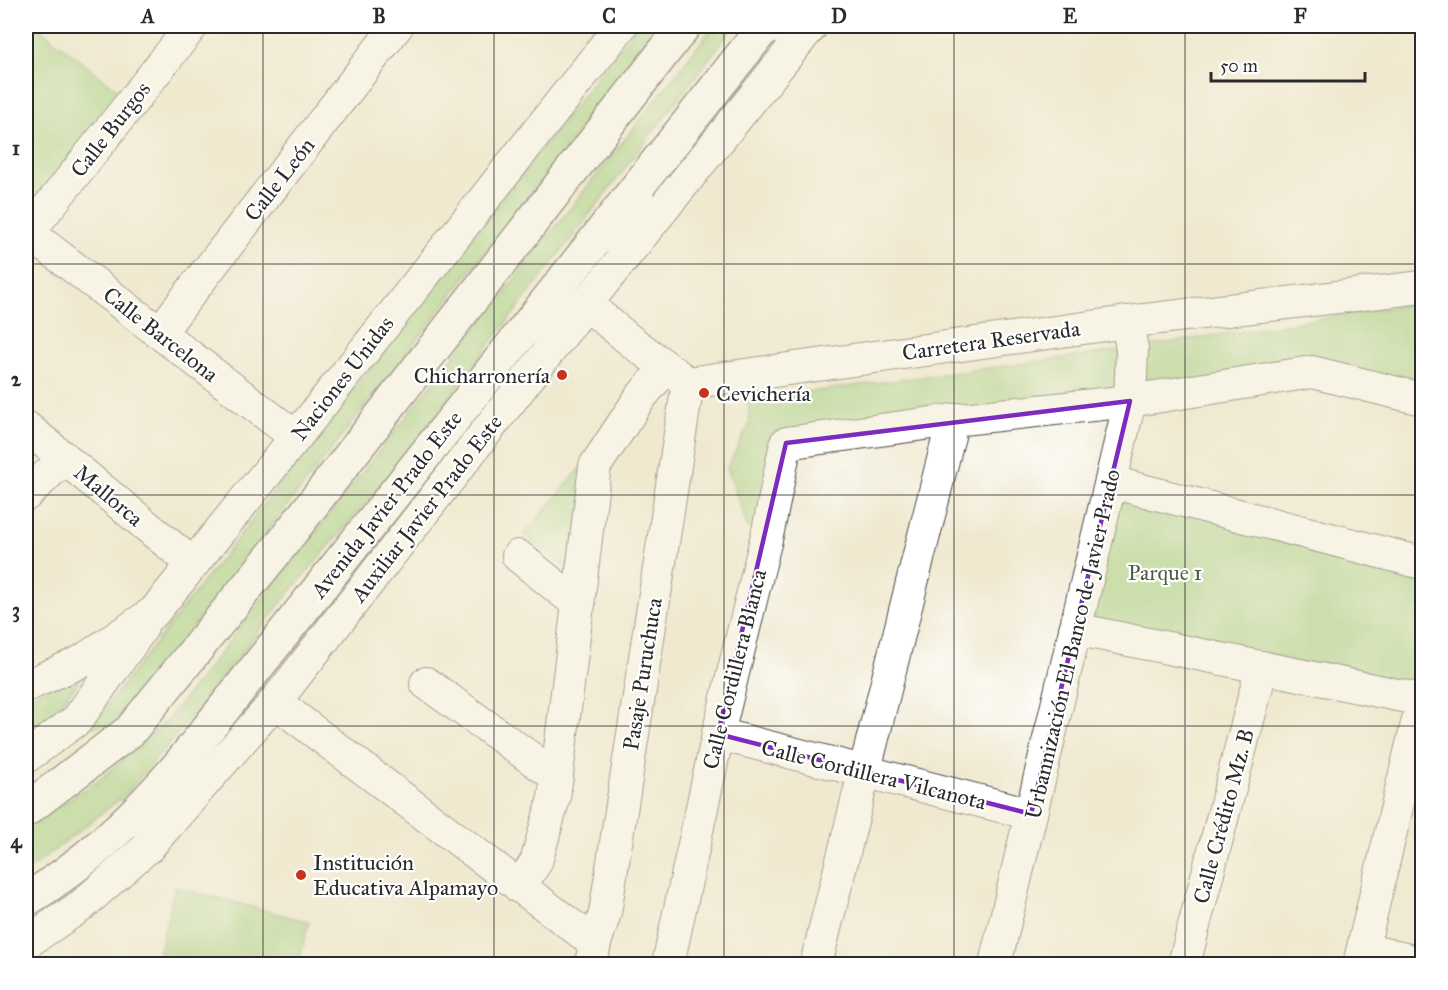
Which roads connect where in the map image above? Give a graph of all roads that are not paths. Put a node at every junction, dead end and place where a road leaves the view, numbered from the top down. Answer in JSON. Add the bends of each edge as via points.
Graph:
{"nodes":[{"id":1,"x":192,"y":26,"type":"edge"},
{"id":2,"x":397,"y":26,"type":"edge"},
{"id":3,"x":621,"y":26,"type":"edge"},
{"id":4,"x":684,"y":26,"type":"edge"},
{"id":5,"x":765,"y":26,"type":"edge"},
{"id":6,"x":810,"y":27,"type":"edge"},
{"id":7,"x":639,"y":185,"type":"junction"},
{"id":8,"x":27,"y":232,"type":"edge"},
{"id":9,"x":623,"y":258,"type":"junction"},
{"id":10,"x":1422,"y":287,"type":"edge"},
{"id":11,"x":586,"y":304,"type":"junction"},
{"id":12,"x":1127,"y":322,"type":"junction"},
{"id":13,"x":160,"y":332,"type":"junction"},
{"id":14,"x":521,"y":332,"type":"junction"},
{"id":15,"x":677,"y":375,"type":"junction"},
{"id":16,"x":1422,"y":399,"type":"edge"},
{"id":17,"x":1130,"y":401,"type":"junction"},
{"id":18,"x":953,"y":420,"type":"junction"},
{"id":19,"x":26,"y":427,"type":"edge"},
{"id":20,"x":296,"y":437,"type":"junction"},
{"id":21,"x":65,"y":458,"type":"junction"},
{"id":22,"x":1111,"y":482,"type":"junction"},
{"id":23,"x":26,"y":495,"type":"edge"},
{"id":24,"x":518,"y":556,"type":"dead end"},
{"id":25,"x":1422,"y":563,"type":"edge"},
{"id":26,"x":193,"y":564,"type":"junction"},
{"id":27,"x":579,"y":605,"type":"junction"},
{"id":28,"x":154,"y":612,"type":"junction"},
{"id":29,"x":1075,"y":629,"type":"junction"},
{"id":30,"x":1262,"y":667,"type":"junction"},
{"id":31,"x":426,"y":682,"type":"dead end"},
{"id":32,"x":26,"y":686,"type":"edge"},
{"id":33,"x":275,"y":702,"type":"junction"},
{"id":34,"x":1422,"y":702,"type":"edge"},
{"id":35,"x":718,"y":734,"type":"junction"},
{"id":36,"x":28,"y":750,"type":"edge"},
{"id":37,"x":180,"y":764,"type":"junction"},
{"id":38,"x":864,"y":770,"type":"junction"},
{"id":39,"x":557,"y":777,"type":"junction"},
{"id":40,"x":26,"y":810,"type":"edge"},
{"id":41,"x":1031,"y":814,"type":"junction"},
{"id":42,"x":149,"y":846,"type":"junction"},
{"id":43,"x":519,"y":887,"type":"junction"},
{"id":44,"x":26,"y":900,"type":"edge"},
{"id":45,"x":26,"y":943,"type":"edge"},
{"id":46,"x":593,"y":954,"type":"edge"},
{"id":47,"x":1361,"y":957,"type":"edge"},
{"id":48,"x":1422,"y":963,"type":"edge"},
{"id":49,"x":668,"y":964,"type":"edge"},
{"id":50,"x":816,"y":964,"type":"edge"},
{"id":51,"x":995,"y":964,"type":"edge"},
{"id":52,"x":1184,"y":964,"type":"edge"}],
"edges":[{"from":1,"to":8,"type":"street","name":"Calle Burgos"},
{"from":2,"to":13,"type":"street","name":"Calle León"},
{"from":3,"to":20,"type":"street","name":"Naciones Unidas"},
{"from":4,"to":40,"type":"main road","via":[[277,550],[130,730]]},
{"from":5,"to":6,"type":"main road"},
{"from":5,"to":7,"type":"main road","name":"Avenida Javier Prado Este"},
{"from":6,"to":9,"type":"street","name":"Auxiliar Javier Prado Este"},
{"from":7,"to":9,"type":"main road"},
{"from":7,"to":14,"type":"main road","name":"Avenida Javier Prado Este"},
{"from":8,"to":13,"type":"street","name":"Calle Barcelona"},
{"from":9,"to":11,"type":"street","name":"Auxiliar Javier Prado Este"},
{"from":10,"to":12,"type":"street","name":"Carretera Reservada"},
{"from":11,"to":14,"type":"main road"},
{"from":11,"to":15,"type":"street"},
{"from":11,"to":33,"type":"street","name":"Auxiliar Javier Prado Este"},
{"from":12,"to":15,"type":"street","name":"Carretera Reservada"},
{"from":12,"to":17,"type":"street","name":"Urbannización El Banco de Javier Prado","via":[[1132,349]]},
{"from":13,"to":20,"type":"street","name":"Calle Barcelona"},
{"from":14,"to":37,"type":"main road","name":"Avenida Javier Prado Este"},
{"from":15,"to":27,"type":"street","via":[[640,398],[595,466]]},
{"from":15,"to":46,"type":"street","name":"Pasaje Puruchuca","via":[[605,913]]},
{"from":16,"to":17,"type":"street","via":[[1312,372]]},
{"from":17,"to":18,"type":"street"},
{"from":17,"to":22,"type":"street","name":"Urbannización El Banco de Javier Prado"},
{"from":18,"to":35,"type":"street","name":"Calle Cordillera Blanca","via":[[786,443]]},
{"from":18,"to":38,"type":"street"},
{"from":19,"to":21,"type":"street","name":"Mallorca"},
{"from":20,"to":26,"type":"street","name":"Naciones Unidas"},
{"from":21,"to":23,"type":"street"},
{"from":21,"to":26,"type":"street","name":"Mallorca"},
{"from":22,"to":25,"type":"street"},
{"from":22,"to":29,"type":"street","name":"Urbannización El Banco de Javier Prado"},
{"from":24,"to":27,"type":"street"},
{"from":26,"to":28,"type":"street","name":"Naciones Unidas"},
{"from":27,"to":39,"type":"street"},
{"from":28,"to":32,"type":"street","name":"Naciones Unidas","via":[[81,661]]},
{"from":28,"to":36,"type":"street","via":[[77,720]]},
{"from":29,"to":30,"type":"street"},
{"from":29,"to":41,"type":"street","name":"Urbannización El Banco de Javier Prado"},
{"from":30,"to":34,"type":"street"},
{"from":30,"to":52,"type":"street","name":"Calle Crédito Mz. B"},
{"from":31,"to":39,"type":"street"},
{"from":33,"to":42,"type":"street","name":"Auxiliar Javier Prado Este"},
{"from":33,"to":43,"type":"street"},
{"from":34,"to":47,"type":"street"},
{"from":35,"to":38,"type":"street","name":"Calle Cordillera Vilcanota"},
{"from":35,"to":49,"type":"street","name":"Calle Cordillera Blanca"},
{"from":37,"to":42,"type":"main road"},
{"from":37,"to":44,"type":"main road","name":"Avenida Javier Prado Este","via":[[107,840]]},
{"from":38,"to":41,"type":"street","name":"Calle Cordillera Vilcanota"},
{"from":38,"to":50,"type":"street"},
{"from":39,"to":43,"type":"street","via":[[536,862]]},
{"from":41,"to":51,"type":"street","name":"Urbannización El Banco de Javier Prado"},
{"from":42,"to":45,"type":"street","name":"Auxiliar Javier Prado Este","via":[[81,906]]},
{"from":43,"to":46,"type":"street"},
{"from":47,"to":48,"type":"street"}]}
